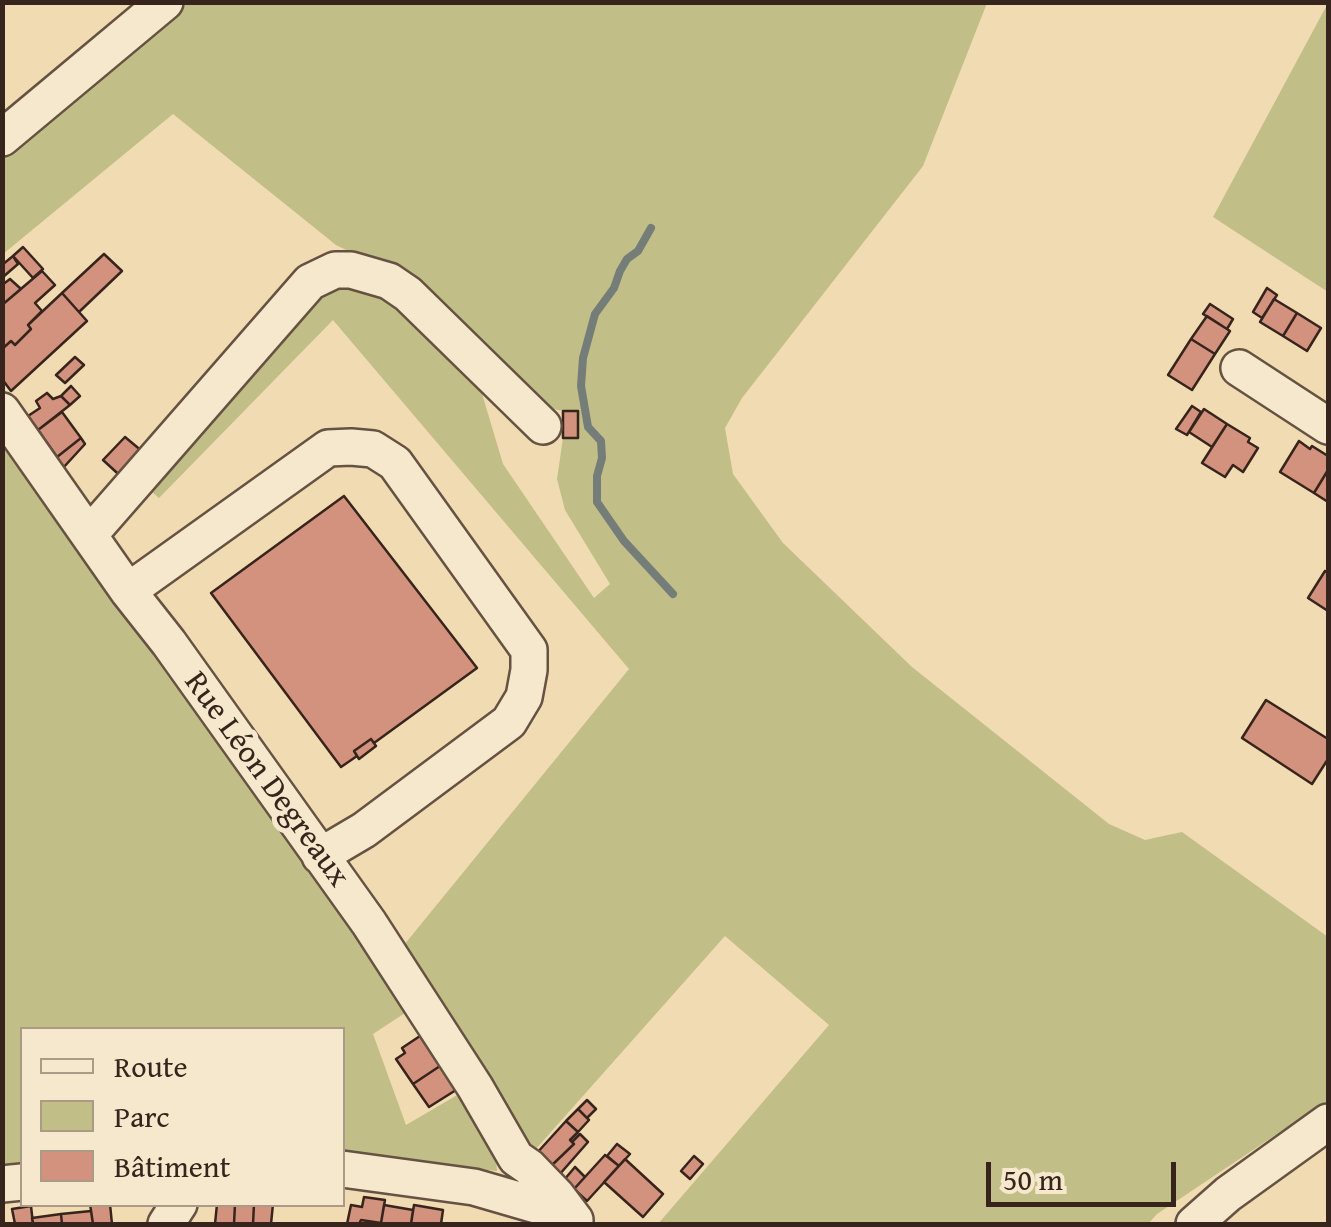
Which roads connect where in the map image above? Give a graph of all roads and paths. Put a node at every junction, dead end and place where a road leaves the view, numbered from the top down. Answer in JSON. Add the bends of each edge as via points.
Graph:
{"nodes":[{"id":1,"x":165,"y":2,"type":"edge"},
{"id":2,"x":2,"y":138,"type":"edge"},
{"id":3,"x":1239,"y":368,"type":"dead end"},
{"id":4,"x":2,"y":411,"type":"edge"},
{"id":5,"x":543,"y":426,"type":"dead end"},
{"id":6,"x":1328,"y":426,"type":"edge"},
{"id":7,"x":88,"y":535,"type":"junction"},
{"id":8,"x":128,"y":591,"type":"junction"},
{"id":9,"x":320,"y":856,"type":"junction"},
{"id":10,"x":1328,"y":1122,"type":"edge"},
{"id":11,"x":516,"y":1158,"type":"junction"},
{"id":12,"x":345,"y":1169,"type":"edge"},
{"id":13,"x":508,"y":1195,"type":"junction"},
{"id":14,"x":571,"y":1218,"type":"edge"},
{"id":15,"x":1194,"y":1224,"type":"edge"}],
"edges":[{"from":1,"to":2,"type":"street"},
{"from":3,"to":6,"type":"street"},
{"from":4,"to":7,"type":"street","name":"Rue Léon Degreaux"},
{"from":5,"to":7,"type":"street","via":[[408,294],[389,281],[335,270],[310,282]]},
{"from":7,"to":8,"type":"street","name":"Rue Léon Degreaux"},
{"from":8,"to":9,"type":"street","name":"Rue Léon Degreaux"},
{"from":8,"to":9,"type":"street","via":[[328,448],[373,449],[395,463],[530,650],[530,670],[508,722]]},
{"from":9,"to":11,"type":"street","name":"Rue Léon Degreaux"},
{"from":10,"to":15,"type":"street"},
{"from":11,"to":13,"type":"street"},
{"from":11,"to":14,"type":"street","name":"Rue Léon Degreaux"},
{"from":12,"to":13,"type":"street"},
{"from":13,"to":14,"type":"street"}]}
